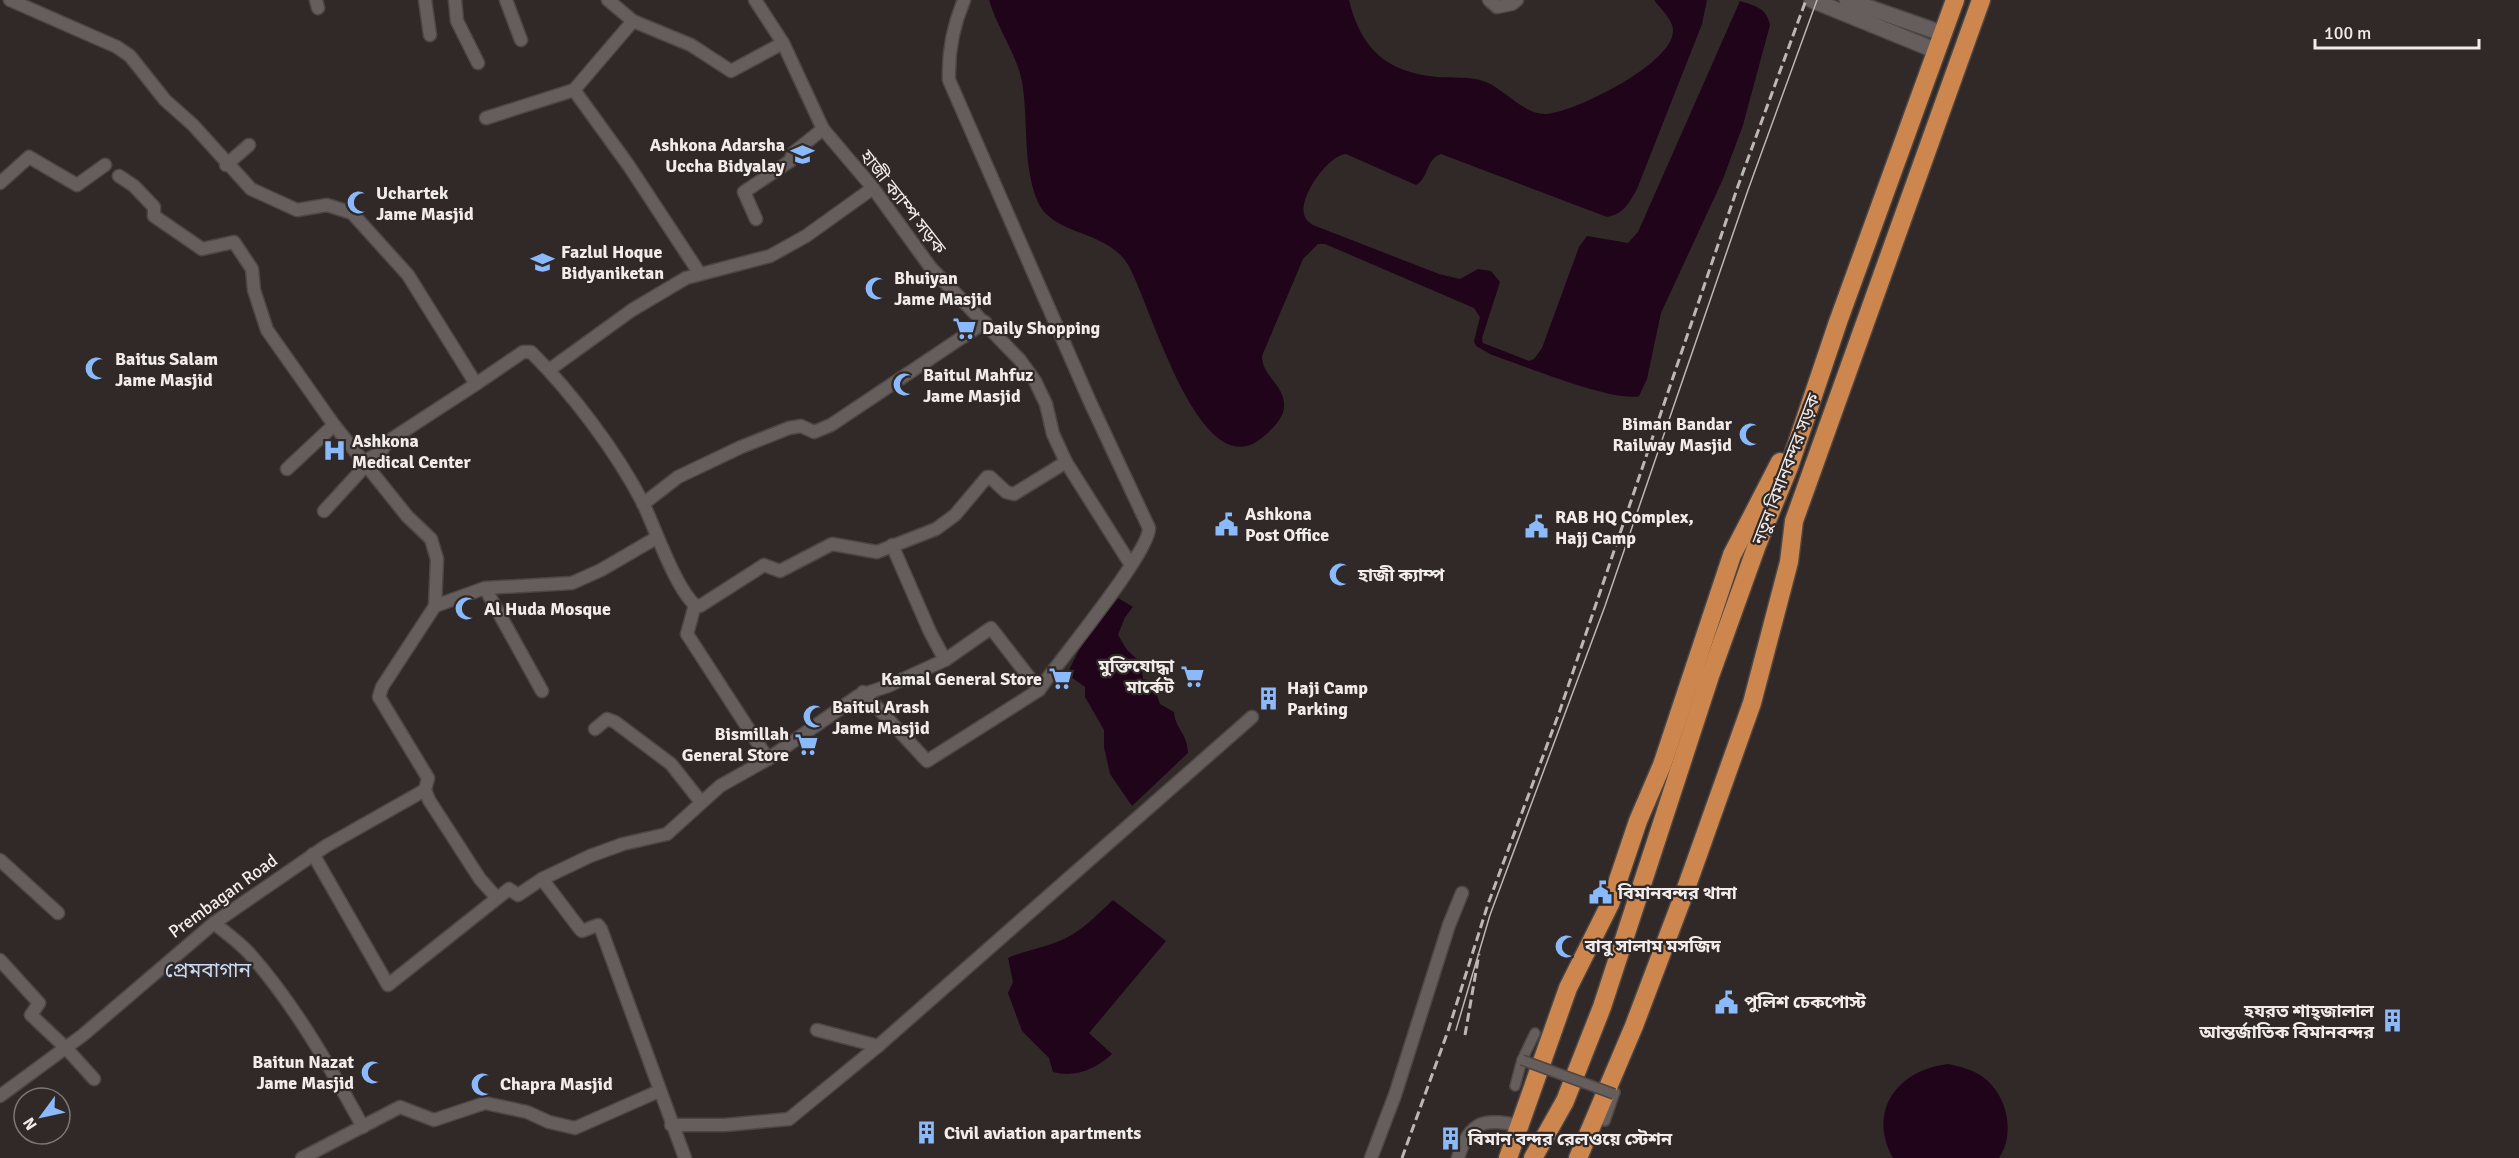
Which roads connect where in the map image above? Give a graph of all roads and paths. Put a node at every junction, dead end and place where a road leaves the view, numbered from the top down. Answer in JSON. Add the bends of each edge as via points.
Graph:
{"nodes":[{"id":1,"x":10,"y":0,"type":"edge"},
{"id":2,"x":425,"y":0,"type":"edge"},
{"id":3,"x":455,"y":0,"type":"edge"},
{"id":4,"x":506,"y":0,"type":"edge"},
{"id":5,"x":608,"y":0,"type":"edge"},
{"id":6,"x":755,"y":0,"type":"edge"},
{"id":7,"x":964,"y":0,"type":"edge"},
{"id":8,"x":1489,"y":0,"type":"edge"},
{"id":9,"x":1517,"y":0,"type":"edge"},
{"id":10,"x":1812,"y":0,"type":"edge"},
{"id":11,"x":1847,"y":0,"type":"edge"},
{"id":12,"x":1955,"y":0,"type":"edge"},
{"id":13,"x":1981,"y":0,"type":"edge"},
{"id":14,"x":633,"y":21,"type":"junction"},
{"id":15,"x":1944,"y":34,"type":"junction"},
{"id":16,"x":430,"y":35,"type":"dead end"},
{"id":17,"x":521,"y":40,"type":"dead end"},
{"id":18,"x":783,"y":43,"type":"junction"},
{"id":19,"x":1937,"y":51,"type":"junction"},
{"id":20,"x":478,"y":63,"type":"dead end"},
{"id":21,"x":574,"y":90,"type":"junction"},
{"id":22,"x":486,"y":118,"type":"dead end"},
{"id":23,"x":823,"y":129,"type":"junction"},
{"id":24,"x":249,"y":145,"type":"dead end"},
{"id":25,"x":105,"y":165,"type":"dead end"},
{"id":26,"x":226,"y":165,"type":"junction"},
{"id":27,"x":119,"y":176,"type":"dead end"},
{"id":28,"x":0,"y":183,"type":"edge"},
{"id":29,"x":873,"y":188,"type":"junction"},
{"id":30,"x":756,"y":219,"type":"dead end"},
{"id":31,"x":700,"y":274,"type":"junction"},
{"id":32,"x":985,"y":322,"type":"junction"},
{"id":33,"x":549,"y":370,"type":"junction"},
{"id":34,"x":476,"y":384,"type":"junction"},
{"id":35,"x":334,"y":426,"type":"junction"},
{"id":36,"x":1785,"y":452,"type":"dead end"},
{"id":37,"x":1066,"y":462,"type":"junction"},
{"id":38,"x":366,"y":463,"type":"junction"},
{"id":39,"x":287,"y":469,"type":"dead end"},
{"id":40,"x":643,"y":504,"type":"junction"},
{"id":41,"x":324,"y":512,"type":"dead end"},
{"id":42,"x":656,"y":538,"type":"junction"},
{"id":43,"x":892,"y":545,"type":"junction"},
{"id":44,"x":1131,"y":565,"type":"junction"},
{"id":45,"x":485,"y":588,"type":"junction"},
{"id":46,"x":695,"y":605,"type":"junction"},
{"id":47,"x":435,"y":606,"type":"junction"},
{"id":48,"x":945,"y":660,"type":"junction"},
{"id":49,"x":542,"y":690,"type":"dead end"},
{"id":50,"x":1039,"y":690,"type":"junction"},
{"id":51,"x":863,"y":693,"type":"junction"},
{"id":52,"x":1252,"y":717,"type":"dead end"},
{"id":53,"x":595,"y":729,"type":"dead end"},
{"id":54,"x":768,"y":759,"type":"junction"},
{"id":55,"x":425,"y":790,"type":"junction"},
{"id":56,"x":701,"y":802,"type":"junction"},
{"id":57,"x":313,"y":854,"type":"junction"},
{"id":58,"x":0,"y":860,"type":"edge"},
{"id":59,"x":542,"y":879,"type":"junction"},
{"id":60,"x":1462,"y":893,"type":"dead end"},
{"id":61,"x":497,"y":898,"type":"junction"},
{"id":62,"x":58,"y":913,"type":"dead end"},
{"id":63,"x":214,"y":923,"type":"junction"},
{"id":64,"x":0,"y":960,"type":"edge"},
{"id":65,"x":817,"y":1030,"type":"dead end"},
{"id":66,"x":1535,"y":1034,"type":"dead end"},
{"id":67,"x":878,"y":1046,"type":"junction"},
{"id":68,"x":66,"y":1047,"type":"junction"},
{"id":69,"x":1522,"y":1059,"type":"junction"},
{"id":70,"x":1627,"y":1066,"type":"dead end"},
{"id":71,"x":94,"y":1079,"type":"dead end"},
{"id":72,"x":1515,"y":1086,"type":"dead end"},
{"id":73,"x":659,"y":1091,"type":"junction"},
{"id":74,"x":1614,"y":1094,"type":"junction"},
{"id":75,"x":0,"y":1096,"type":"edge"},
{"id":76,"x":1605,"y":1120,"type":"dead end"},
{"id":77,"x":671,"y":1125,"type":"junction"},
{"id":78,"x":1520,"y":1126,"type":"junction"},
{"id":79,"x":363,"y":1127,"type":"junction"},
{"id":80,"x":303,"y":1158,"type":"edge"},
{"id":81,"x":685,"y":1158,"type":"edge"},
{"id":82,"x":1371,"y":1158,"type":"edge"},
{"id":83,"x":1458,"y":1158,"type":"edge"},
{"id":84,"x":1508,"y":1158,"type":"edge"},
{"id":85,"x":1533,"y":1158,"type":"edge"},
{"id":86,"x":1578,"y":1158,"type":"edge"}],
"edges":[{"from":1,"to":26,"type":"street","via":[[130,56]]},
{"from":2,"to":16,"type":"street"},
{"from":3,"to":20,"type":"street","via":[[457,21]]},
{"from":4,"to":17,"type":"street"},
{"from":5,"to":14,"type":"street"},
{"from":6,"to":18,"type":"street","name":"হাজী ক্যাম্প সড়ক"},
{"from":7,"to":44,"type":"street","via":[[948,60],[949,80],[1090,402],[1146,519],[1149,535]]},
{"from":8,"to":9,"type":"street","via":[[1497,7]]},
{"from":10,"to":19,"type":"street"},
{"from":11,"to":15,"type":"street"},
{"from":12,"to":15,"type":"highway","name":"নতুন বিমানবন্দর সড়ক"},
{"from":13,"to":86,"type":"highway","name":"নতুন বিমানবন্দর সড়ক","via":[[1794,521],[1789,562],[1762,670],[1684,894]]},
{"from":14,"to":18,"type":"street","via":[[691,45],[731,71]]},
{"from":14,"to":21,"type":"street"},
{"from":15,"to":19,"type":"highway","name":"নতুন বিমানবন্দর সড়ক"},
{"from":18,"to":23,"type":"street","name":"হাজী ক্যাম্প সড়ক"},
{"from":19,"to":85,"type":"highway","name":"নতুন বিমানবন্দর সড়ক","via":[[1789,467],[1756,545],[1587,1046],[1564,1101]]},
{"from":21,"to":22,"type":"street"},
{"from":21,"to":31,"type":"street","via":[[630,166]]},
{"from":23,"to":29,"type":"street","name":"হাজী ক্যাম্প সড়ক"},
{"from":23,"to":30,"type":"street","via":[[793,153],[790,161],[744,192]]},
{"from":24,"to":26,"type":"street"},
{"from":25,"to":28,"type":"street","via":[[78,185],[29,157]]},
{"from":26,"to":34,"type":"street","via":[[251,189],[272,201],[297,210],[327,205],[352,213],[408,275]]},
{"from":27,"to":35,"type":"street","via":[[154,207],[154,216],[202,249],[234,242],[252,269],[254,290],[267,330]]},
{"from":29,"to":31,"type":"street","via":[[806,236],[770,256]]},
{"from":29,"to":32,"type":"street","name":"হাজী ক্যাম্প সড়ক","via":[[931,268]]},
{"from":31,"to":33,"type":"street","via":[[686,278],[632,310]]},
{"from":32,"to":37,"type":"street","name":"হাজী ক্যাম্প সড়ক","via":[[1035,381]]},
{"from":32,"to":40,"type":"street","via":[[831,425],[814,432],[801,426],[789,428],[741,447],[678,477]]},
{"from":33,"to":34,"type":"street","via":[[527,351]]},
{"from":33,"to":40,"type":"street","via":[[615,456]]},
{"from":34,"to":38,"type":"street","via":[[387,442]]},
{"from":35,"to":38,"type":"street"},
{"from":35,"to":39,"type":"street"},
{"from":36,"to":78,"type":"highway","name":"নতুন বিমানবন্দর সড়ক","via":[[1732,555],[1662,765],[1610,904],[1568,988]]},
{"from":37,"to":43,"type":"street","via":[[1014,494],[1005,492],[990,477],[983,479],[955,515],[936,530]]},
{"from":37,"to":44,"type":"street","name":"হাজী ক্যাম্প সড়ক"},
{"from":38,"to":41,"type":"street"},
{"from":38,"to":47,"type":"street","via":[[407,516],[431,539],[437,560]]},
{"from":40,"to":42,"type":"street"},
{"from":42,"to":45,"type":"street","via":[[572,583]]},
{"from":42,"to":46,"type":"street"},
{"from":43,"to":46,"type":"street","via":[[873,553],[832,544],[780,571],[764,565],[700,606]]},
{"from":43,"to":48,"type":"street"},
{"from":44,"to":50,"type":"street"},
{"from":45,"to":47,"type":"street"},
{"from":45,"to":49,"type":"street"},
{"from":46,"to":54,"type":"street","via":[[687,634]]},
{"from":47,"to":55,"type":"street","via":[[379,697],[428,778]]},
{"from":48,"to":50,"type":"street","via":[[991,628]]},
{"from":48,"to":51,"type":"street"},
{"from":50,"to":51,"type":"street","via":[[927,761]]},
{"from":51,"to":54,"type":"street"},
{"from":52,"to":67,"type":"street"},
{"from":53,"to":56,"type":"street","via":[[607,718],[615,722],[671,764]]},
{"from":54,"to":56,"type":"street","via":[[720,786]]},
{"from":55,"to":57,"type":"street","name":"Prembagan Road"},
{"from":55,"to":61,"type":"street","via":[[480,879]]},
{"from":56,"to":59,"type":"street","via":[[667,834],[623,843]]},
{"from":57,"to":61,"type":"street","via":[[388,985]]},
{"from":57,"to":63,"type":"street","name":"Prembagan Road"},
{"from":58,"to":62,"type":"street"},
{"from":59,"to":61,"type":"street","via":[[518,895],[509,889]]},
{"from":59,"to":73,"type":"street","via":[[582,931],[593,925],[601,929]]},
{"from":60,"to":82,"type":"street"},
{"from":63,"to":68,"type":"street","name":"Prembagan Road"},
{"from":63,"to":79,"type":"street","via":[[248,952],[273,985],[310,1036]]},
{"from":64,"to":68,"type":"street","via":[[39,1003],[32,1015]]},
{"from":65,"to":67,"type":"street"},
{"from":66,"to":69,"type":"street"},
{"from":67,"to":77,"type":"street","via":[[789,1119]]},
{"from":68,"to":71,"type":"street"},
{"from":68,"to":75,"type":"street","name":"Prembagan Road"},
{"from":69,"to":72,"type":"street"},
{"from":69,"to":74,"type":"street","bridge":true},
{"from":70,"to":74,"type":"street"},
{"from":73,"to":77,"type":"street"},
{"from":73,"to":79,"type":"street","via":[[575,1128],[527,1112],[485,1104],[434,1120],[400,1107]]},
{"from":74,"to":76,"type":"street"},
{"from":77,"to":81,"type":"street"},
{"from":78,"to":83,"type":"street","via":[[1495,1119],[1477,1126],[1462,1143]]},
{"from":78,"to":84,"type":"highway","name":"নতুন বিমানবন্দর সড়ক"},
{"from":79,"to":80,"type":"street"}]}
